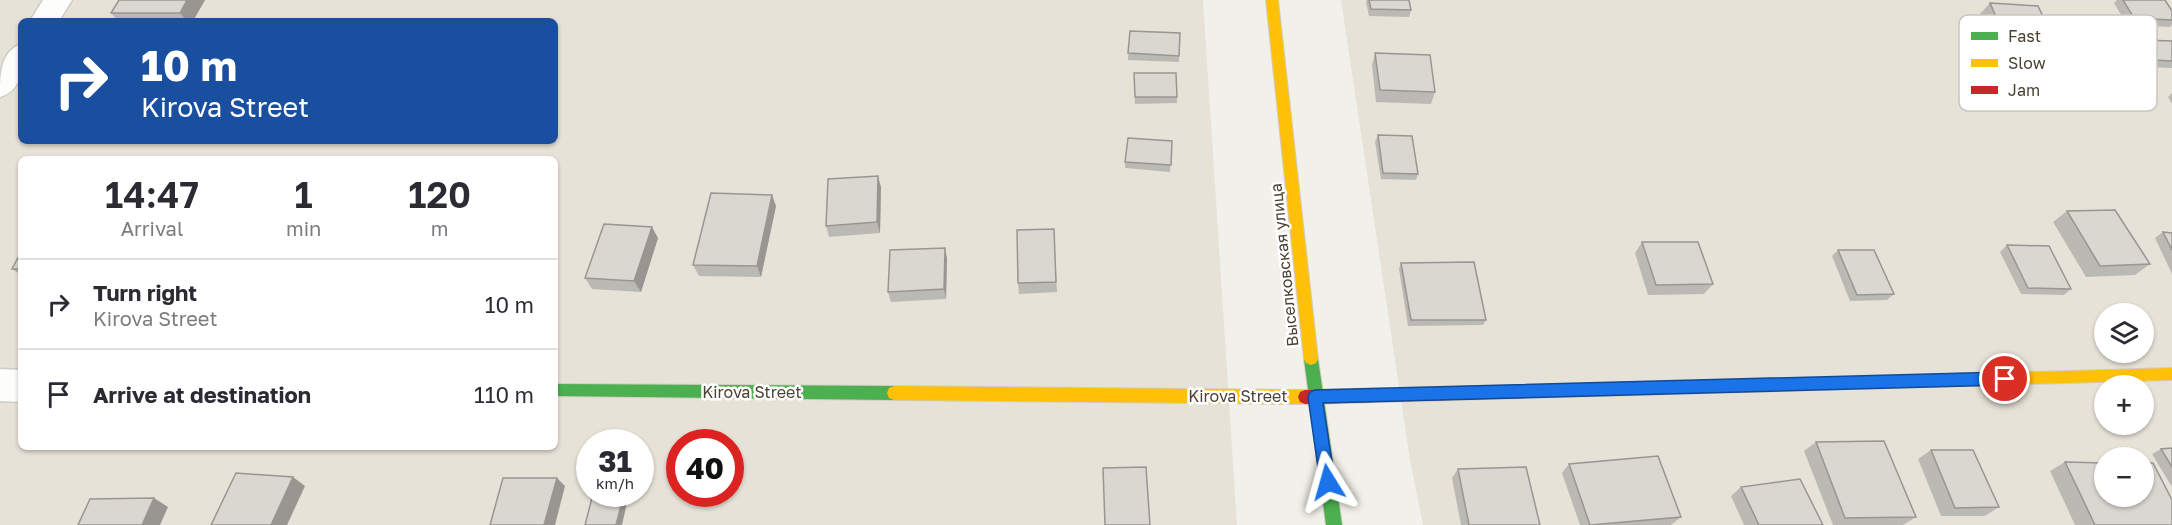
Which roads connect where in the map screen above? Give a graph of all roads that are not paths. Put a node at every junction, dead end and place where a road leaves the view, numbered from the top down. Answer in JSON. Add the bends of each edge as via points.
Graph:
{"nodes":[{"id":1,"x":58,"y":0,"type":"edge"},
{"id":2,"x":1272,"y":0,"type":"edge"},
{"id":3,"x":46,"y":18,"type":"edge"},
{"id":4,"x":18,"y":59,"type":"edge"},
{"id":5,"x":0,"y":86,"type":"edge"},
{"id":6,"x":2172,"y":374,"type":"edge"},
{"id":7,"x":0,"y":385,"type":"edge"},
{"id":8,"x":18,"y":386,"type":"edge"},
{"id":9,"x":558,"y":390,"type":"edge"},
{"id":10,"x":1315,"y":397,"type":"junction"},
{"id":11,"x":1334,"y":525,"type":"edge"}],
"edges":[{"from":1,"to":3,"type":"street"},
{"from":2,"to":10,"type":"street","name":"Выселковская улица"},
{"from":4,"to":5,"type":"street"},
{"from":6,"to":10,"type":"street","name":"Kirova Street"},
{"from":7,"to":8,"type":"street"},
{"from":9,"to":10,"type":"street","name":"Kirova Street"},
{"from":10,"to":11,"type":"street","name":"Выселковская улица"}]}
